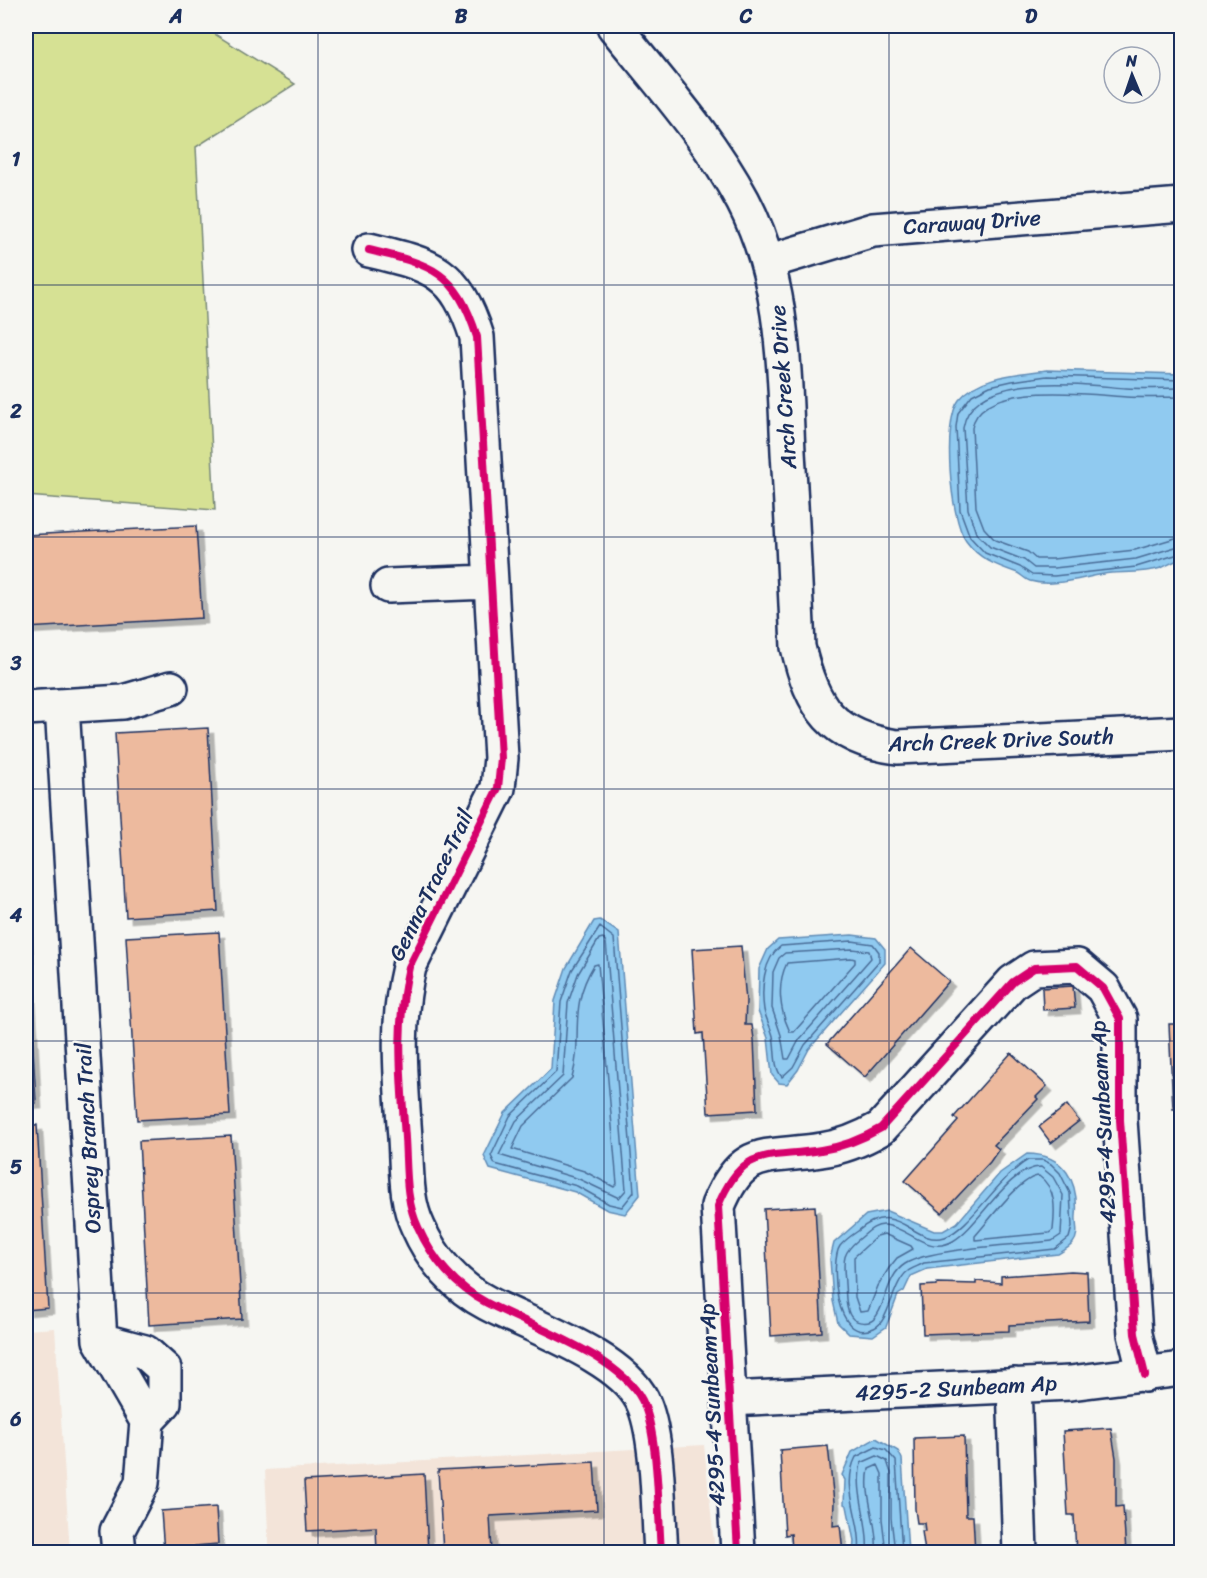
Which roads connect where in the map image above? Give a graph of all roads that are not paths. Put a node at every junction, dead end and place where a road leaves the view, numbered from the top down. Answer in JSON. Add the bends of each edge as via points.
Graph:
{"nodes":[{"id":1,"x":614,"y":26,"type":"edge"},
{"id":2,"x":1182,"y":205,"type":"edge"},
{"id":3,"x":369,"y":250,"type":"dead end"},
{"id":4,"x":767,"y":262,"type":"junction"},
{"id":5,"x":489,"y":582,"type":"junction"},
{"id":6,"x":388,"y":586,"type":"dead end"},
{"id":7,"x":171,"y":688,"type":"dead end"},
{"id":8,"x":62,"y":706,"type":"junction"},
{"id":9,"x":26,"y":708,"type":"edge"},
{"id":10,"x":829,"y":717,"type":"joint"},
{"id":11,"x":1182,"y":733,"type":"edge"},
{"id":12,"x":1182,"y":1369,"type":"edge"},
{"id":13,"x":1145,"y":1375,"type":"junction"},
{"id":14,"x":1014,"y":1385,"type":"junction"},
{"id":15,"x":730,"y":1399,"type":"junction"},
{"id":16,"x":119,"y":1552,"type":"edge"},
{"id":17,"x":661,"y":1552,"type":"edge"},
{"id":18,"x":738,"y":1552,"type":"edge"},
{"id":19,"x":1020,"y":1552,"type":"edge"}],
"edges":[{"from":1,"to":4,"type":"street","name":"Arch Creek Drive","via":[[716,155],[744,203]]},
{"from":2,"to":4,"type":"street","name":"Caraway Drive","via":[[873,230]]},
{"from":3,"to":5,"type":"street","name":"Genna Trace Trail","via":[[418,262],[447,278],[467,306],[477,337]]},
{"from":4,"to":10,"type":"street","name":"Arch Creek Drive","via":[[779,309],[784,358],[798,647],[806,680],[817,704]]},
{"from":5,"to":6,"type":"street"},
{"from":5,"to":17,"type":"street","name":"Genna Trace Trail","via":[[501,758],[498,788],[409,967],[399,1033],[408,1195],[417,1226],[433,1254],[459,1285],[605,1362],[627,1380],[642,1400],[651,1427]]},
{"from":7,"to":8,"type":"street","via":[[123,702]]},
{"from":8,"to":9,"type":"street"},
{"from":8,"to":16,"type":"street","name":"Osprey Branch Trail","via":[[100,1340],[147,1421],[142,1483],[117,1531]]},
{"from":10,"to":11,"type":"street","name":"Arch Creek Drive South","via":[[857,737],[897,747]]},
{"from":12,"to":13,"type":"street","name":"4295-2 Sunbeam Ap"},
{"from":13,"to":14,"type":"street","name":"4295-2 Sunbeam Ap"},
{"from":13,"to":15,"type":"street","name":"4295-4 Sunbeam Ap","via":[[1133,1311],[1120,1120],[1119,1019],[1103,988],[1077,966],[1034,968],[1013,982],[881,1128],[858,1141],[823,1150],[763,1156],[728,1181],[718,1206]]},
{"from":14,"to":15,"type":"street","name":"4295-2 Sunbeam Ap"},
{"from":14,"to":19,"type":"street"},
{"from":15,"to":18,"type":"street","name":"4295-4 Sunbeam Ap"}]}
